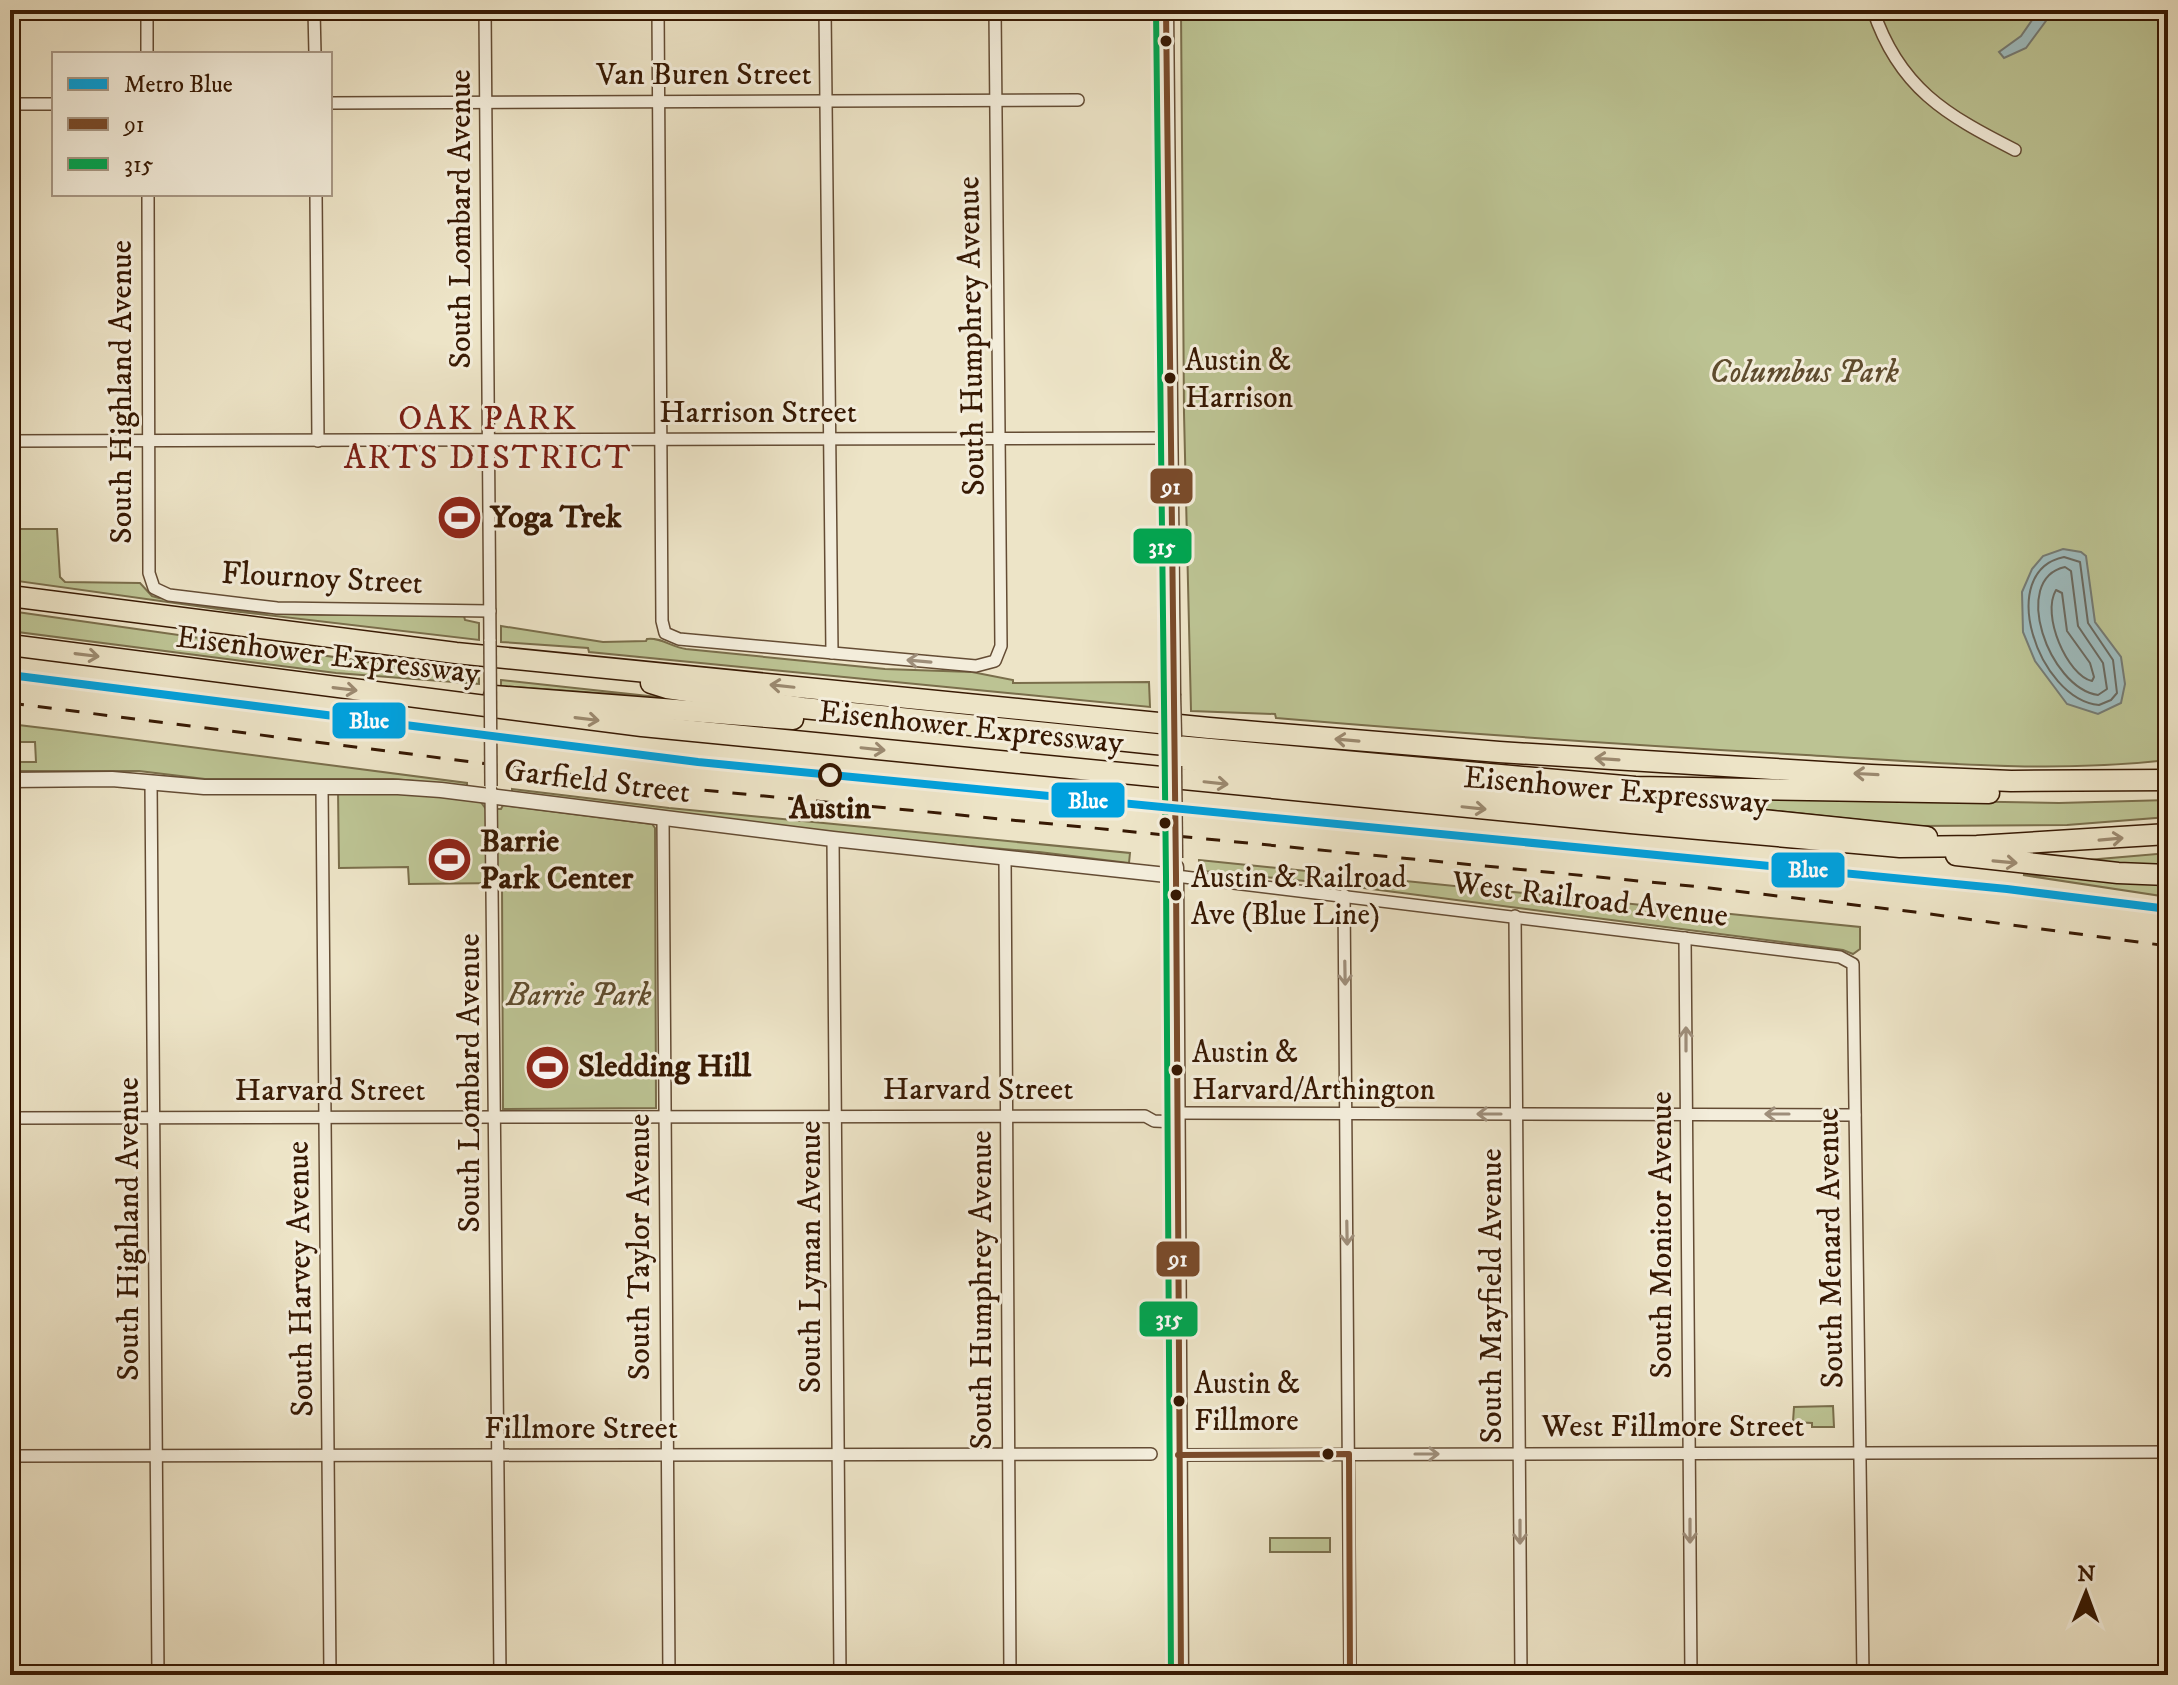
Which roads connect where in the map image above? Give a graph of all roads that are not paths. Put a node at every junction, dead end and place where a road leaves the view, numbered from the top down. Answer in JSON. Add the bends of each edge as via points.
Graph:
{"nodes":[{"id":1,"x":147,"y":10,"type":"edge"},
{"id":2,"x":314,"y":10,"type":"edge"},
{"id":3,"x":485,"y":10,"type":"edge"},
{"id":4,"x":658,"y":10,"type":"edge"},
{"id":5,"x":825,"y":10,"type":"edge"},
{"id":6,"x":995,"y":10,"type":"edge"},
{"id":7,"x":1166,"y":10,"type":"edge"},
{"id":8,"x":1873,"y":10,"type":"edge"},
{"id":9,"x":147,"y":52,"type":"edge"},
{"id":10,"x":315,"y":52,"type":"edge"},
{"id":11,"x":996,"y":100,"type":"junction"},
{"id":12,"x":1078,"y":100,"type":"dead end"},
{"id":13,"x":658,"y":101,"type":"junction"},
{"id":14,"x":826,"y":101,"type":"junction"},
{"id":15,"x":486,"y":102,"type":"junction"},
{"id":16,"x":332,"y":103,"type":"edge"},
{"id":17,"x":10,"y":104,"type":"edge"},
{"id":18,"x":52,"y":104,"type":"edge"},
{"id":19,"x":2015,"y":150,"type":"dead end"},
{"id":20,"x":148,"y":196,"type":"edge"},
{"id":21,"x":316,"y":196,"type":"edge"},
{"id":22,"x":1171,"y":438,"type":"junction"},
{"id":23,"x":661,"y":439,"type":"junction"},
{"id":24,"x":828,"y":439,"type":"junction"},
{"id":25,"x":999,"y":439,"type":"junction"},
{"id":26,"x":488,"y":440,"type":"junction"},
{"id":27,"x":10,"y":441,"type":"edge"},
{"id":28,"x":149,"y":441,"type":"junction"},
{"id":29,"x":318,"y":441,"type":"junction"},
{"id":30,"x":154,"y":588,"type":"joint"},
{"id":31,"x":10,"y":596,"type":"edge"},
{"id":32,"x":490,"y":611,"type":"junction"},
{"id":33,"x":10,"y":645,"type":"edge"},
{"id":34,"x":832,"y":653,"type":"junction"},
{"id":35,"x":597,"y":668,"type":"junction"},
{"id":36,"x":426,"y":699,"type":"junction"},
{"id":37,"x":1174,"y":752,"type":"junction"},
{"id":38,"x":2168,"y":765,"type":"edge"},
{"id":39,"x":10,"y":780,"type":"edge"},
{"id":40,"x":2120,"y":781,"type":"junction"},
{"id":41,"x":2168,"y":782,"type":"edge"},
{"id":42,"x":151,"y":783,"type":"junction"},
{"id":43,"x":322,"y":787,"type":"junction"},
{"id":44,"x":491,"y":791,"type":"junction"},
{"id":45,"x":663,"y":819,"type":"junction"},
{"id":46,"x":2168,"y":834,"type":"edge"},
{"id":47,"x":833,"y":839,"type":"junction"},
{"id":48,"x":1977,"y":846,"type":"junction"},
{"id":49,"x":1900,"y":847,"type":"junction"},
{"id":50,"x":1005,"y":858,"type":"junction"},
{"id":51,"x":2168,"y":875,"type":"edge"},
{"id":52,"x":1176,"y":876,"type":"junction"},
{"id":53,"x":1344,"y":895,"type":"junction"},
{"id":54,"x":1515,"y":916,"type":"junction"},
{"id":55,"x":1685,"y":938,"type":"junction"},
{"id":56,"x":1853,"y":964,"type":"joint"},
{"id":57,"x":1346,"y":1113,"type":"junction"},
{"id":58,"x":1517,"y":1114,"type":"junction"},
{"id":59,"x":1687,"y":1114,"type":"junction"},
{"id":60,"x":1855,"y":1115,"type":"junction"},
{"id":61,"x":835,"y":1116,"type":"junction"},
{"id":62,"x":1007,"y":1116,"type":"junction"},
{"id":63,"x":154,"y":1117,"type":"junction"},
{"id":64,"x":325,"y":1117,"type":"junction"},
{"id":65,"x":665,"y":1117,"type":"junction"},
{"id":66,"x":10,"y":1118,"type":"edge"},
{"id":67,"x":496,"y":1118,"type":"junction"},
{"id":68,"x":1177,"y":1118,"type":"junction"},
{"id":69,"x":2168,"y":1452,"type":"edge"},
{"id":70,"x":1690,"y":1453,"type":"junction"},
{"id":71,"x":1860,"y":1453,"type":"junction"},
{"id":72,"x":1008,"y":1454,"type":"junction"},
{"id":73,"x":1151,"y":1454,"type":"dead end"},
{"id":74,"x":1349,"y":1454,"type":"junction"},
{"id":75,"x":1520,"y":1454,"type":"junction"},
{"id":76,"x":329,"y":1455,"type":"junction"},
{"id":77,"x":498,"y":1455,"type":"junction"},
{"id":78,"x":668,"y":1455,"type":"junction"},
{"id":79,"x":838,"y":1455,"type":"junction"},
{"id":80,"x":1178,"y":1455,"type":"junction"},
{"id":81,"x":10,"y":1456,"type":"edge"},
{"id":82,"x":157,"y":1456,"type":"junction"},
{"id":83,"x":158,"y":1675,"type":"edge"},
{"id":84,"x":330,"y":1675,"type":"edge"},
{"id":85,"x":500,"y":1675,"type":"edge"},
{"id":86,"x":669,"y":1675,"type":"edge"},
{"id":87,"x":840,"y":1675,"type":"edge"},
{"id":88,"x":1010,"y":1675,"type":"edge"},
{"id":89,"x":1181,"y":1675,"type":"edge"},
{"id":90,"x":1350,"y":1675,"type":"edge"},
{"id":91,"x":1521,"y":1675,"type":"edge"},
{"id":92,"x":1691,"y":1675,"type":"edge"},
{"id":93,"x":1863,"y":1675,"type":"edge"}],
"edges":[{"from":1,"to":9,"type":"street"},
{"from":2,"to":10,"type":"street"},
{"from":3,"to":15,"type":"street","name":"South Lombard Avenue"},
{"from":4,"to":13,"type":"street"},
{"from":5,"to":14,"type":"street"},
{"from":6,"to":11,"type":"street","name":"South Humphrey Avenue"},
{"from":7,"to":22,"type":"street"},
{"from":8,"to":19,"type":"street","via":[[1891,53],[1926,95],[1968,126]]},
{"from":11,"to":12,"type":"street","name":"Van Buren Street"},
{"from":11,"to":14,"type":"street","name":"Van Buren Street"},
{"from":11,"to":25,"type":"street","name":"South Humphrey Avenue"},
{"from":13,"to":14,"type":"street","name":"Van Buren Street"},
{"from":13,"to":15,"type":"street","name":"Van Buren Street"},
{"from":13,"to":23,"type":"street"},
{"from":14,"to":24,"type":"street"},
{"from":15,"to":16,"type":"street","name":"Van Buren Street"},
{"from":15,"to":26,"type":"street","name":"South Lombard Avenue"},
{"from":17,"to":18,"type":"street"},
{"from":20,"to":28,"type":"street","name":"South Highland Avenue"},
{"from":21,"to":29,"type":"street"},
{"from":22,"to":25,"type":"street","name":"Harrison Street"},
{"from":22,"to":37,"type":"street","bridge":true},
{"from":23,"to":24,"type":"street","name":"Harrison Street"},
{"from":23,"to":26,"type":"street","name":"Harrison Street"},
{"from":23,"to":34,"type":"street","via":[[665,633],[679,639]]},
{"from":24,"to":25,"type":"street","name":"Harrison Street"},
{"from":24,"to":34,"type":"street"},
{"from":25,"to":34,"type":"street","name":"South Humphrey Avenue","one_way":true,"via":[[1001,646],[995,661],[976,666]]},
{"from":26,"to":29,"type":"street","name":"Harrison Street"},
{"from":26,"to":32,"type":"street","name":"South Lombard Avenue"},
{"from":27,"to":28,"type":"street","name":"Harrison Street"},
{"from":28,"to":29,"type":"street","name":"Harrison Street"},
{"from":28,"to":30,"type":"street","name":"South Highland Avenue","via":[[149,573]]},
{"from":30,"to":32,"type":"street","name":"Flournoy Street","via":[[169,595],[277,608]]},
{"from":31,"to":35,"type":"highway","name":"Eisenhower Expressway"},
{"from":32,"to":44,"type":"street","name":"South Lombard Avenue","bridge":true},
{"from":33,"to":36,"type":"highway","name":"Eisenhower Expressway","one_way":true},
{"from":35,"to":37,"type":"highway","via":[[667,688],[803,708]]},
{"from":40,"to":35,"type":"highway","name":"Eisenhower Expressway","one_way":true,"via":[[1871,775],[1499,752]]},
{"from":36,"to":37,"type":"highway","via":[[503,695]]},
{"from":36,"to":49,"type":"highway","name":"Eisenhower Expressway","one_way":true,"via":[[705,732]]},
{"from":37,"to":41,"type":"highway","via":[[1635,787],[2057,794],[2132,792]]},
{"from":37,"to":48,"type":"highway","via":[[1909,833]]},
{"from":37,"to":52,"type":"street","bridge":true},
{"from":38,"to":40,"type":"highway"},
{"from":39,"to":42,"type":"street","name":"Garfield Street"},
{"from":40,"to":41,"type":"highway","name":"Eisenhower Expressway"},
{"from":42,"to":43,"type":"street","name":"Garfield Street"},
{"from":42,"to":63,"type":"street","name":"South Highland Avenue"},
{"from":43,"to":44,"type":"street","name":"Garfield Street"},
{"from":43,"to":64,"type":"street","name":"South Harvey Avenue"},
{"from":44,"to":45,"type":"street","name":"Garfield Street"},
{"from":44,"to":67,"type":"street","name":"South Lombard Avenue"},
{"from":45,"to":47,"type":"street","name":"Garfield Street"},
{"from":45,"to":65,"type":"street","name":"South Taylor Avenue"},
{"from":48,"to":46,"type":"highway","name":"Eisenhower Expressway","one_way":true},
{"from":47,"to":50,"type":"street","name":"Garfield Street"},
{"from":47,"to":61,"type":"street","name":"South Lyman Avenue"},
{"from":48,"to":49,"type":"highway","name":"Eisenhower Expressway"},
{"from":49,"to":51,"type":"highway","one_way":true,"via":[[1989,861]]},
{"from":50,"to":52,"type":"street","name":"Garfield Street"},
{"from":50,"to":62,"type":"street","name":"South Humphrey Avenue"},
{"from":52,"to":53,"type":"street","name":"West Railroad Avenue"},
{"from":52,"to":68,"type":"street"},
{"from":53,"to":54,"type":"street","name":"West Railroad Avenue"},
{"from":53,"to":57,"type":"street","one_way":true},
{"from":54,"to":55,"type":"street","name":"West Railroad Avenue"},
{"from":54,"to":58,"type":"street","name":"South Mayfield Avenue"},
{"from":55,"to":56,"type":"street","name":"West Railroad Avenue","via":[[1840,957]]},
{"from":59,"to":55,"type":"street","name":"South Monitor Avenue","one_way":true},
{"from":56,"to":60,"type":"street","name":"South Menard Avenue"},
{"from":58,"to":57,"type":"street","name":"Harvard Street","one_way":true},
{"from":57,"to":68,"type":"street","name":"Harvard Street"},
{"from":57,"to":74,"type":"street","one_way":true},
{"from":58,"to":59,"type":"street","name":"Harvard Street"},
{"from":58,"to":75,"type":"street","name":"South Mayfield Avenue"},
{"from":60,"to":59,"type":"street","name":"Harvard Street","one_way":true},
{"from":59,"to":70,"type":"street","name":"South Monitor Avenue"},
{"from":60,"to":71,"type":"street","name":"South Menard Avenue"},
{"from":61,"to":62,"type":"street","name":"Harvard Street"},
{"from":61,"to":65,"type":"street","name":"Harvard Street"},
{"from":61,"to":79,"type":"street","name":"South Lyman Avenue"},
{"from":62,"to":68,"type":"street","name":"Harvard Street"},
{"from":62,"to":72,"type":"street","name":"South Humphrey Avenue"},
{"from":63,"to":64,"type":"street","name":"Harvard Street"},
{"from":63,"to":66,"type":"street","name":"Harvard Street"},
{"from":63,"to":82,"type":"street","name":"South Highland Avenue"},
{"from":64,"to":67,"type":"street","name":"Harvard Street"},
{"from":64,"to":76,"type":"street","name":"South Harvey Avenue"},
{"from":65,"to":67,"type":"street","name":"Harvard Street"},
{"from":65,"to":78,"type":"street","name":"South Taylor Avenue"},
{"from":67,"to":77,"type":"street","name":"South Lombard Avenue"},
{"from":68,"to":80,"type":"street"},
{"from":69,"to":71,"type":"street","name":"West Fillmore Street"},
{"from":70,"to":71,"type":"street","name":"West Fillmore Street"},
{"from":70,"to":75,"type":"street","name":"West Fillmore Street"},
{"from":70,"to":92,"type":"street","name":"South Monitor Avenue","one_way":true},
{"from":71,"to":93,"type":"street","name":"South Menard Avenue"},
{"from":72,"to":73,"type":"street","name":"Fillmore Street"},
{"from":72,"to":79,"type":"street","name":"Fillmore Street"},
{"from":72,"to":88,"type":"street","name":"South Humphrey Avenue"},
{"from":74,"to":75,"type":"street","name":"West Fillmore Street","one_way":true},
{"from":74,"to":80,"type":"street","name":"West Fillmore Street"},
{"from":74,"to":90,"type":"street"},
{"from":75,"to":91,"type":"street","name":"South Mayfield Avenue","one_way":true},
{"from":76,"to":77,"type":"street","name":"Fillmore Street"},
{"from":76,"to":82,"type":"street","name":"Fillmore Street"},
{"from":76,"to":84,"type":"street","name":"South Harvey Avenue"},
{"from":77,"to":78,"type":"street","name":"Fillmore Street"},
{"from":77,"to":85,"type":"street","name":"South Lombard Avenue"},
{"from":78,"to":79,"type":"street","name":"Fillmore Street"},
{"from":78,"to":86,"type":"street","name":"South Taylor Avenue"},
{"from":79,"to":87,"type":"street","name":"South Lyman Avenue"},
{"from":80,"to":89,"type":"street"},
{"from":81,"to":82,"type":"street","name":"Fillmore Street"},
{"from":82,"to":83,"type":"street","name":"South Highland Avenue"}]}
